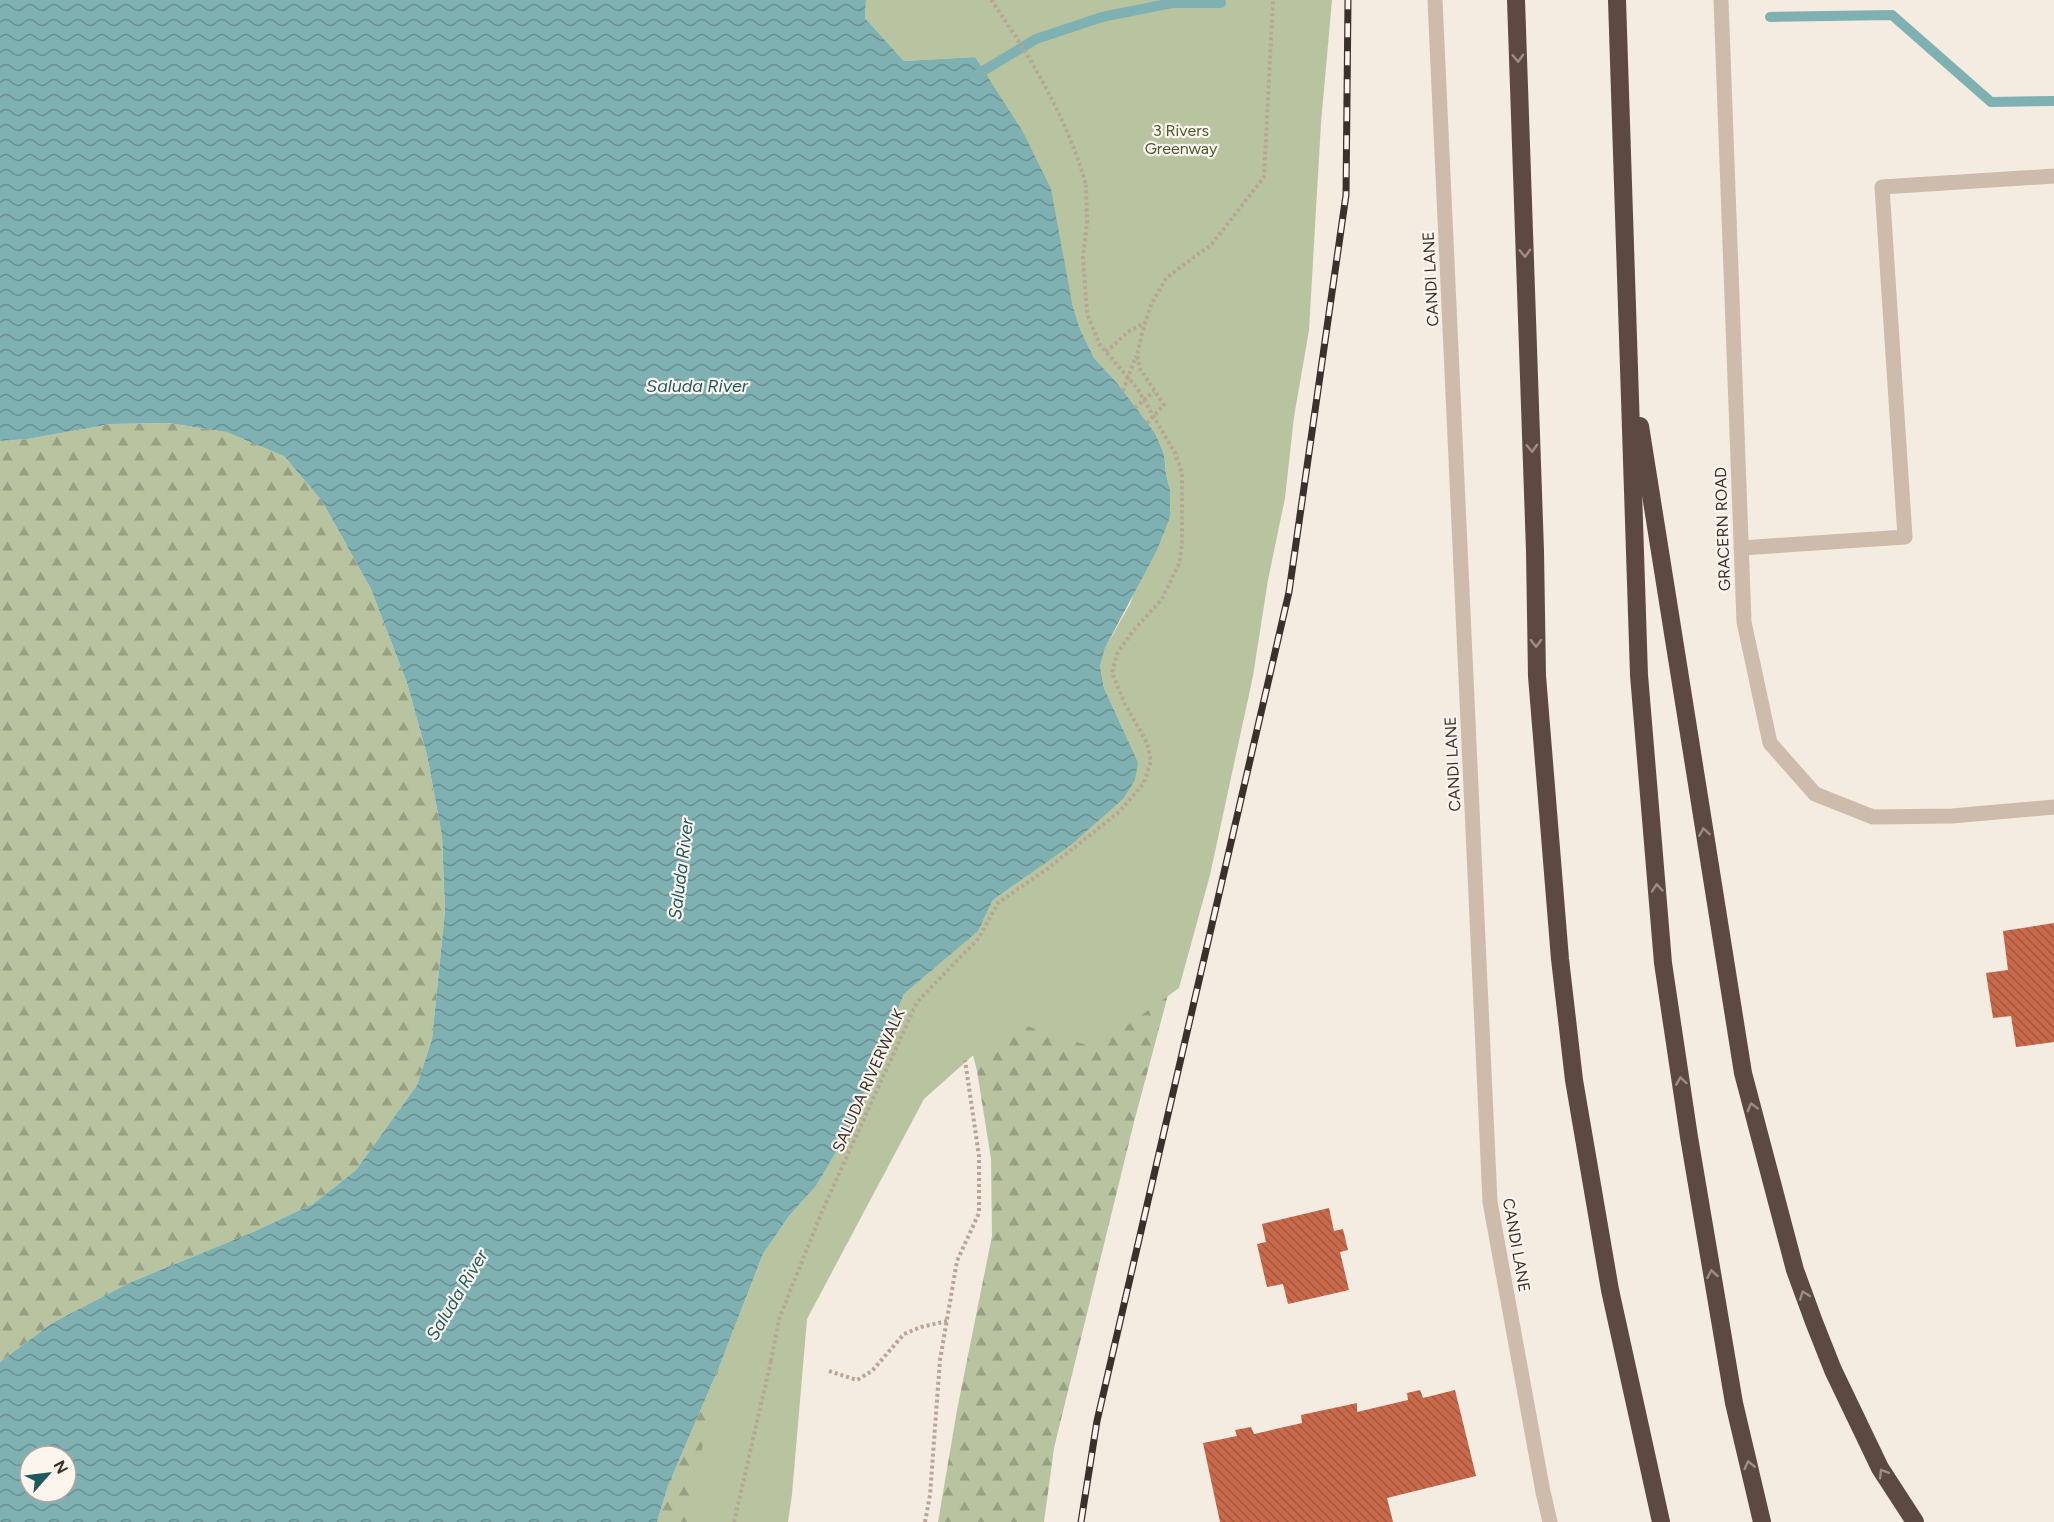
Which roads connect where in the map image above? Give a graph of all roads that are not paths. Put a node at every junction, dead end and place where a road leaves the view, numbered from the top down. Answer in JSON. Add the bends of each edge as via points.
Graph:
{"nodes":[{"id":1,"x":1435,"y":0,"type":"edge"},
{"id":2,"x":1516,"y":0,"type":"edge"},
{"id":3,"x":1617,"y":0,"type":"edge"},
{"id":4,"x":1721,"y":0,"type":"edge"},
{"id":5,"x":2054,"y":176,"type":"edge"},
{"id":6,"x":1628,"y":348,"type":"junction"},
{"id":7,"x":1741,"y":548,"type":"junction"},
{"id":8,"x":2054,"y":807,"type":"edge"},
{"id":9,"x":1550,"y":1522,"type":"edge"},
{"id":10,"x":1661,"y":1522,"type":"edge"},
{"id":11,"x":1762,"y":1522,"type":"edge"},
{"id":12,"x":1915,"y":1522,"type":"edge"}],
"edges":[{"from":1,"to":9,"type":"street","name":"CANDI LANE","via":[[1490,1202]]},
{"from":2,"to":10,"type":"highway","one_way":true,"via":[[1537,676],[1560,959],[1574,1080],[1610,1290]]},
{"from":3,"to":6,"type":"highway"},
{"from":4,"to":7,"type":"street","name":"GRACERN ROAD"},
{"from":5,"to":7,"type":"street","via":[[1882,187],[1905,537]]},
{"from":11,"to":6,"type":"highway","one_way":true,"via":[[1734,1403],[1663,963],[1639,675]]},
{"from":12,"to":6,"type":"highway","one_way":true,"via":[[1880,1468],[1814,1322],[1795,1270],[1743,1073]]},
{"from":7,"to":8,"type":"street","name":"GRACERN ROAD","via":[[1744,622],[1770,743],[1815,794],[1873,817],[1952,816]]}]}
